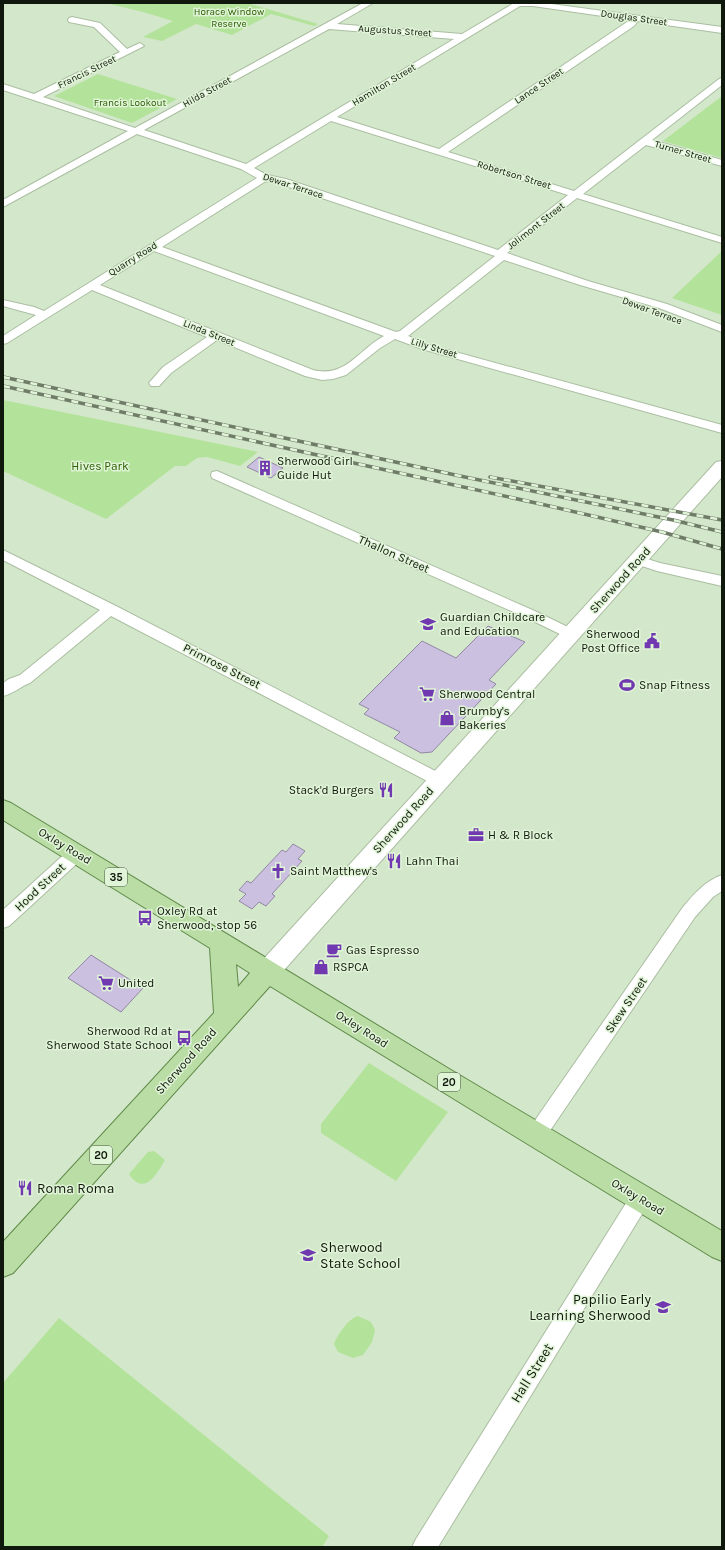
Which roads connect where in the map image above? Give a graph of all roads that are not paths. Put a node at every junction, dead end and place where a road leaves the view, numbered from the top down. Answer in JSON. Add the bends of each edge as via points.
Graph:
{"nodes":[{"id":1,"x":369,"y":3,"type":"edge"},
{"id":2,"x":523,"y":4,"type":"edge"},
{"id":3,"x":636,"y":18,"type":"junction"},
{"id":4,"x":72,"y":20,"type":"dead end"},
{"id":5,"x":328,"y":26,"type":"junction"},
{"id":6,"x":722,"y":30,"type":"edge"},
{"id":7,"x":463,"y":37,"type":"junction"},
{"id":8,"x":140,"y":46,"type":"dead end"},
{"id":9,"x":126,"y":53,"type":"junction"},
{"id":10,"x":722,"y":81,"type":"edge"},
{"id":11,"x":3,"y":87,"type":"edge"},
{"id":12,"x":16,"y":92,"type":"junction"},
{"id":13,"x":3,"y":98,"type":"edge"},
{"id":14,"x":34,"y":98,"type":"junction"},
{"id":15,"x":330,"y":118,"type":"junction"},
{"id":16,"x":135,"y":132,"type":"junction"},
{"id":17,"x":644,"y":141,"type":"junction"},
{"id":18,"x":441,"y":152,"type":"junction"},
{"id":19,"x":722,"y":163,"type":"edge"},
{"id":20,"x":247,"y":168,"type":"junction"},
{"id":21,"x":264,"y":178,"type":"junction"},
{"id":22,"x":576,"y":195,"type":"junction"},
{"id":23,"x":3,"y":204,"type":"edge"},
{"id":24,"x":722,"y":240,"type":"edge"},
{"id":25,"x":153,"y":247,"type":"junction"},
{"id":26,"x":501,"y":256,"type":"junction"},
{"id":27,"x":584,"y":283,"type":"junction"},
{"id":28,"x":91,"y":286,"type":"junction"},
{"id":29,"x":3,"y":303,"type":"edge"},
{"id":30,"x":45,"y":315,"type":"junction"},
{"id":31,"x":722,"y":329,"type":"edge"},
{"id":32,"x":216,"y":336,"type":"junction"},
{"id":33,"x":395,"y":336,"type":"junction"},
{"id":34,"x":722,"y":336,"type":"edge"},
{"id":35,"x":3,"y":342,"type":"edge"},
{"id":36,"x":328,"y":377,"type":"joint"},
{"id":37,"x":155,"y":383,"type":"dead end"},
{"id":38,"x":722,"y":429,"type":"edge"},
{"id":39,"x":722,"y":466,"type":"edge"},
{"id":40,"x":217,"y":475,"type":"dead end"},
{"id":41,"x":714,"y":488,"type":"edge"},
{"id":42,"x":3,"y":554,"type":"edge"},
{"id":43,"x":638,"y":560,"type":"junction"},
{"id":44,"x":722,"y":581,"type":"edge"},
{"id":45,"x":111,"y":609,"type":"junction"},
{"id":46,"x":571,"y":634,"type":"junction"},
{"id":47,"x":3,"y":691,"type":"edge"},
{"id":48,"x":440,"y":780,"type":"junction"},
{"id":49,"x":3,"y":809,"type":"edge"},
{"id":50,"x":76,"y":853,"type":"junction"},
{"id":51,"x":722,"y":882,"type":"edge"},
{"id":52,"x":3,"y":922,"type":"edge"},
{"id":53,"x":222,"y":942,"type":"junction"},
{"id":54,"x":268,"y":971,"type":"junction"},
{"id":55,"x":227,"y":1016,"type":"junction"},
{"id":56,"x":536,"y":1135,"type":"junction"},
{"id":57,"x":640,"y":1199,"type":"junction"},
{"id":58,"x":722,"y":1247,"type":"edge"},
{"id":59,"x":3,"y":1263,"type":"edge"},
{"id":60,"x":424,"y":1547,"type":"edge"}],
"edges":[{"from":1,"to":5,"type":"street","name":"Hilda Street"},
{"from":2,"to":3,"type":"street","name":"Douglas Street"},
{"from":2,"to":7,"type":"street","name":"Hamilton Street","via":[[513,6]]},
{"from":3,"to":6,"type":"street","name":"Douglas Street"},
{"from":3,"to":18,"type":"street","name":"Lance Street","via":[[631,24]]},
{"from":4,"to":9,"type":"street","via":[[97,25]]},
{"from":5,"to":7,"type":"street","name":"Augustus Street"},
{"from":5,"to":16,"type":"street","name":"Hilda Street"},
{"from":7,"to":15,"type":"street","name":"Hamilton Street"},
{"from":8,"to":9,"type":"street","name":"Francis Street"},
{"from":9,"to":14,"type":"street","name":"Francis Street"},
{"from":10,"to":17,"type":"street","name":"Jolimont Street"},
{"from":11,"to":12,"type":"street","name":"Dewar Terrace"},
{"from":12,"to":13,"type":"street"},
{"from":12,"to":14,"type":"street","name":"Dewar Terrace"},
{"from":14,"to":16,"type":"street","name":"Dewar Terrace"},
{"from":15,"to":18,"type":"street","name":"Robertson Street"},
{"from":15,"to":20,"type":"street","name":"Hamilton Street"},
{"from":16,"to":20,"type":"street","name":"Dewar Terrace"},
{"from":16,"to":23,"type":"street","name":"Hilda Street"},
{"from":17,"to":19,"type":"street","name":"Turner Street"},
{"from":17,"to":22,"type":"street","name":"Jolimont Street"},
{"from":18,"to":22,"type":"street","name":"Robertson Street"},
{"from":20,"to":21,"type":"street","name":"Dewar Terrace"},
{"from":21,"to":25,"type":"street","name":"Quarry Road"},
{"from":21,"to":26,"type":"street","name":"Dewar Terrace","via":[[286,183]]},
{"from":22,"to":24,"type":"street","name":"Robertson Street"},
{"from":22,"to":26,"type":"street","name":"Jolimont Street","via":[[502,252]]},
{"from":25,"to":28,"type":"street","name":"Quarry Road"},
{"from":25,"to":33,"type":"street","name":"Lilly Street"},
{"from":26,"to":27,"type":"street","name":"Dewar Terrace"},
{"from":26,"to":33,"type":"street","name":"Jolimont Street","via":[[404,334]]},
{"from":27,"to":31,"type":"street","name":"Dewar Terrace","via":[[663,306]]},
{"from":27,"to":34,"type":"street","name":"Dewar Terrace"},
{"from":28,"to":30,"type":"street","name":"Quarry Road"},
{"from":28,"to":32,"type":"street","name":"Linda Street"},
{"from":29,"to":30,"type":"street"},
{"from":30,"to":35,"type":"street","name":"Quarry Road"},
{"from":32,"to":36,"type":"street","name":"Linda Street","via":[[309,373]]},
{"from":32,"to":37,"type":"street","via":[[167,370]]},
{"from":33,"to":36,"type":"street","name":"Jolimont Street","via":[[386,339],[343,373]]},
{"from":33,"to":38,"type":"street","name":"Lilly Street"},
{"from":39,"to":41,"type":"street","name":"Sherwood Road"},
{"from":40,"to":46,"type":"street","name":"Thallon Street"},
{"from":41,"to":43,"type":"street","name":"Sherwood Road"},
{"from":42,"to":45,"type":"street","name":"Primrose Street"},
{"from":43,"to":44,"type":"street","via":[[657,567]]},
{"from":43,"to":46,"type":"street","name":"Sherwood Road"},
{"from":45,"to":47,"type":"street","via":[[25,679]]},
{"from":45,"to":48,"type":"street","name":"Primrose Street"},
{"from":46,"to":48,"type":"street","name":"Sherwood Road"},
{"from":48,"to":54,"type":"street","name":"Sherwood Road"},
{"from":49,"to":50,"type":"main road","name":"Oxley Road","number":"35"},
{"from":50,"to":52,"type":"street","name":"Hood Street"},
{"from":50,"to":53,"type":"main road","name":"Oxley Road","number":"35"},
{"from":51,"to":56,"type":"street","name":"Skew Street","via":[[707,892],[689,912]]},
{"from":53,"to":54,"type":"main road","name":"Oxley Road","number":"35"},
{"from":53,"to":55,"type":"main road"},
{"from":54,"to":55,"type":"main road","name":"Sherwood Road","number":"20"},
{"from":54,"to":56,"type":"main road","name":"Oxley Road","number":"20"},
{"from":55,"to":59,"type":"main road","name":"Sherwood Road","number":"20"},
{"from":56,"to":57,"type":"main road","name":"Oxley Road","number":"20"},
{"from":57,"to":58,"type":"main road","name":"Oxley Road","number":"20"},
{"from":57,"to":60,"type":"street","name":"Hall Street"}]}
